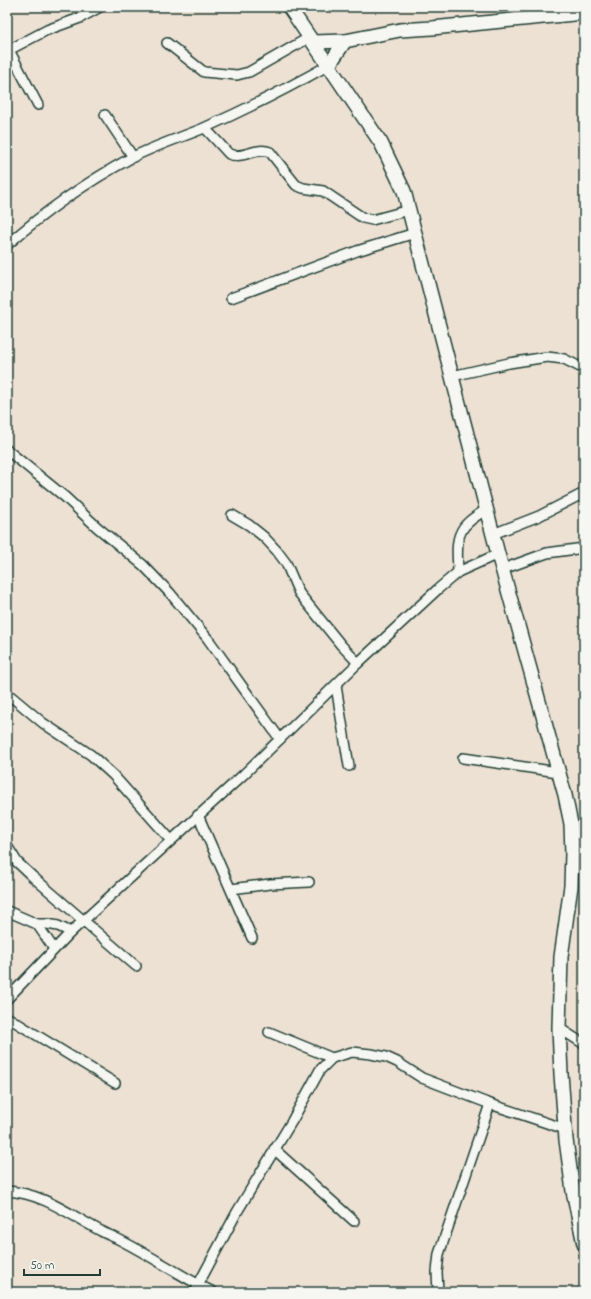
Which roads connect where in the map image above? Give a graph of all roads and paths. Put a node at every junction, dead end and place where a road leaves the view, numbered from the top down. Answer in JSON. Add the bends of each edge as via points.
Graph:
{"nodes":[{"id":1,"x":100,"y":7,"type":"edge"},
{"id":2,"x":289,"y":7,"type":"edge"},
{"id":3,"x":584,"y":14,"type":"edge"},
{"id":4,"x":311,"y":40,"type":"junction"},
{"id":5,"x":345,"y":41,"type":"junction"},
{"id":6,"x":167,"y":43,"type":"dead end"},
{"id":7,"x":8,"y":50,"type":"edge"},
{"id":8,"x":329,"y":65,"type":"junction"},
{"id":9,"x":38,"y":105,"type":"dead end"},
{"id":10,"x":105,"y":115,"type":"dead end"},
{"id":11,"x":205,"y":128,"type":"junction"},
{"id":12,"x":133,"y":157,"type":"junction"},
{"id":13,"x":408,"y":210,"type":"junction"},
{"id":14,"x":415,"y":233,"type":"junction"},
{"id":15,"x":7,"y":245,"type":"edge"},
{"id":16,"x":231,"y":298,"type":"dead end"},
{"id":17,"x":584,"y":369,"type":"edge"},
{"id":18,"x":452,"y":376,"type":"junction"},
{"id":19,"x":7,"y":450,"type":"edge"},
{"id":20,"x":584,"y":493,"type":"edge"},
{"id":21,"x":487,"y":509,"type":"junction"},
{"id":22,"x":232,"y":515,"type":"dead end"},
{"id":23,"x":493,"y":534,"type":"junction"},
{"id":24,"x":584,"y":548,"type":"edge"},
{"id":25,"x":498,"y":554,"type":"junction"},
{"id":26,"x":503,"y":569,"type":"junction"},
{"id":27,"x":458,"y":572,"type":"junction"},
{"id":28,"x":358,"y":663,"type":"junction"},
{"id":29,"x":336,"y":686,"type":"junction"},
{"id":30,"x":7,"y":693,"type":"edge"},
{"id":31,"x":280,"y":739,"type":"junction"},
{"id":32,"x":464,"y":758,"type":"dead end"},
{"id":33,"x":349,"y":766,"type":"dead end"},
{"id":34,"x":558,"y":772,"type":"junction"},
{"id":35,"x":198,"y":816,"type":"junction"},
{"id":36,"x":171,"y":840,"type":"junction"},
{"id":37,"x":7,"y":846,"type":"edge"},
{"id":38,"x":309,"y":882,"type":"dead end"},
{"id":39,"x":231,"y":889,"type":"junction"},
{"id":40,"x":7,"y":911,"type":"edge"},
{"id":41,"x":83,"y":922,"type":"junction"},
{"id":42,"x":37,"y":924,"type":"junction"},
{"id":43,"x":71,"y":932,"type":"junction"},
{"id":44,"x":252,"y":938,"type":"dead end"},
{"id":45,"x":54,"y":949,"type":"junction"},
{"id":46,"x":136,"y":966,"type":"dead end"},
{"id":47,"x":7,"y":999,"type":"edge"},
{"id":48,"x":7,"y":1017,"type":"edge"},
{"id":49,"x":559,"y":1028,"type":"junction"},
{"id":50,"x":270,"y":1032,"type":"dead end"},
{"id":51,"x":584,"y":1044,"type":"edge"},
{"id":52,"x":332,"y":1058,"type":"junction"},
{"id":53,"x":115,"y":1083,"type":"dead end"},
{"id":54,"x":490,"y":1104,"type":"junction"},
{"id":55,"x":565,"y":1129,"type":"junction"},
{"id":56,"x":274,"y":1149,"type":"junction"},
{"id":57,"x":7,"y":1191,"type":"edge"},
{"id":58,"x":354,"y":1221,"type":"dead end"},
{"id":59,"x":584,"y":1244,"type":"edge"},
{"id":60,"x":197,"y":1289,"type":"edge"},
{"id":61,"x":213,"y":1292,"type":"edge"},
{"id":62,"x":438,"y":1292,"type":"edge"}],
"edges":[{"from":1,"to":7,"type":"street"},
{"from":2,"to":4,"type":"street"},
{"from":3,"to":5,"type":"street","via":[[416,28]]},
{"from":4,"to":5,"type":"street"},
{"from":4,"to":6,"type":"street","via":[[249,72],[237,75],[204,72]]},
{"from":4,"to":8,"type":"street"},
{"from":5,"to":8,"type":"street"},
{"from":7,"to":9,"type":"street"},
{"from":8,"to":11,"type":"street","via":[[277,94]]},
{"from":8,"to":13,"type":"street","via":[[381,142],[404,191]]},
{"from":10,"to":12,"type":"street"},
{"from":11,"to":12,"type":"street"},
{"from":11,"to":13,"type":"street","via":[[229,154],[237,156],[260,150],[270,152],[296,185],[323,191],[363,218],[372,220]]},
{"from":12,"to":15,"type":"street","via":[[60,203]]},
{"from":13,"to":14,"type":"street"},
{"from":14,"to":16,"type":"street","via":[[357,251]]},
{"from":14,"to":18,"type":"street"},
{"from":17,"to":18,"type":"street","via":[[564,359],[547,357]]},
{"from":18,"to":21,"type":"street"},
{"from":19,"to":31,"type":"street","via":[[143,565],[170,593],[208,639]]},
{"from":20,"to":23,"type":"street","via":[[539,516]]},
{"from":21,"to":23,"type":"street"},
{"from":21,"to":27,"type":"street","via":[[461,531],[458,541]]},
{"from":22,"to":28,"type":"street","via":[[264,537],[277,551],[286,563],[299,593]]},
{"from":23,"to":25,"type":"street"},
{"from":24,"to":26,"type":"street","via":[[547,554]]},
{"from":25,"to":26,"type":"street"},
{"from":25,"to":27,"type":"street"},
{"from":26,"to":34,"type":"street"},
{"from":27,"to":28,"type":"street"},
{"from":28,"to":29,"type":"street"},
{"from":29,"to":31,"type":"street"},
{"from":29,"to":33,"type":"street"},
{"from":30,"to":36,"type":"street","via":[[43,723],[91,755],[114,774]]},
{"from":31,"to":35,"type":"street"},
{"from":32,"to":34,"type":"street"},
{"from":34,"to":49,"type":"street","via":[[571,824],[572,853],[571,886],[561,957]]},
{"from":35,"to":36,"type":"street"},
{"from":35,"to":39,"type":"street"},
{"from":36,"to":41,"type":"street"},
{"from":37,"to":41,"type":"street","via":[[17,862]]},
{"from":38,"to":39,"type":"street"},
{"from":39,"to":44,"type":"street"},
{"from":40,"to":42,"type":"street"},
{"from":41,"to":43,"type":"street"},
{"from":41,"to":46,"type":"street"},
{"from":42,"to":43,"type":"street","via":[[58,926]]},
{"from":42,"to":45,"type":"street"},
{"from":43,"to":45,"type":"street"},
{"from":45,"to":47,"type":"street"},
{"from":48,"to":53,"type":"street"},
{"from":49,"to":51,"type":"street"},
{"from":49,"to":55,"type":"street"},
{"from":50,"to":52,"type":"street"},
{"from":52,"to":54,"type":"street","via":[[352,1052],[386,1058],[422,1078]]},
{"from":52,"to":56,"type":"street","via":[[320,1070]]},
{"from":54,"to":55,"type":"street"},
{"from":54,"to":62,"type":"street","via":[[439,1254]]},
{"from":55,"to":59,"type":"street","via":[[573,1191]]},
{"from":56,"to":58,"type":"street"},
{"from":56,"to":60,"type":"street","via":[[237,1212]]},
{"from":57,"to":60,"type":"street","via":[[21,1192],[55,1205],[118,1239]]},
{"from":60,"to":61,"type":"street"}]}
